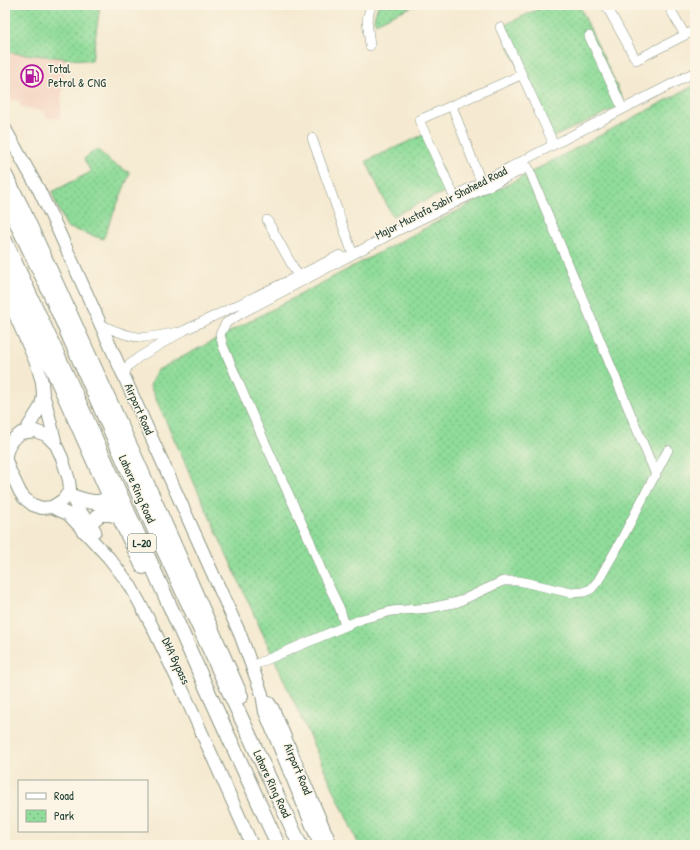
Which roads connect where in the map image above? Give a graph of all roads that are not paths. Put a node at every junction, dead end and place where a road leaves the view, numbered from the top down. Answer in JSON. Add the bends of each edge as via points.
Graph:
{"nodes":[{"id":1,"x":371,"y":5,"type":"edge"},
{"id":2,"x":606,"y":5,"type":"edge"},
{"id":3,"x":668,"y":5,"type":"edge"},
{"id":4,"x":500,"y":27,"type":"dead end"},
{"id":5,"x":695,"y":30,"type":"edge"},
{"id":6,"x":684,"y":35,"type":"junction"},
{"id":7,"x":589,"y":36,"type":"dead end"},
{"id":8,"x":370,"y":46,"type":"dead end"},
{"id":9,"x":695,"y":72,"type":"edge"},
{"id":10,"x":521,"y":75,"type":"junction"},
{"id":11,"x":452,"y":106,"type":"junction"},
{"id":12,"x":622,"y":109,"type":"junction"},
{"id":13,"x":5,"y":129,"type":"edge"},
{"id":14,"x":312,"y":138,"type":"dead end"},
{"id":15,"x":551,"y":146,"type":"junction"},
{"id":16,"x":5,"y":175,"type":"edge"},
{"id":17,"x":481,"y":182,"type":"junction"},
{"id":18,"x":454,"y":196,"type":"junction"},
{"id":19,"x":5,"y":199,"type":"edge"},
{"id":20,"x":267,"y":220,"type":"dead end"},
{"id":21,"x":5,"y":241,"type":"edge"},
{"id":22,"x":350,"y":249,"type":"junction"},
{"id":23,"x":5,"y":264,"type":"edge"},
{"id":24,"x":298,"y":276,"type":"junction"},
{"id":25,"x":5,"y":292,"type":"edge"},
{"id":26,"x":100,"y":324,"type":"junction"},
{"id":27,"x":185,"y":330,"type":"junction"},
{"id":28,"x":124,"y":375,"type":"junction"},
{"id":29,"x":43,"y":396,"type":"junction"},
{"id":30,"x":11,"y":437,"type":"edge"},
{"id":31,"x":56,"y":445,"type":"junction"},
{"id":32,"x":668,"y":450,"type":"dead end"},
{"id":33,"x":7,"y":469,"type":"edge"},
{"id":34,"x":656,"y":475,"type":"junction"},
{"id":35,"x":71,"y":493,"type":"junction"},
{"id":36,"x":109,"y":496,"type":"junction"},
{"id":37,"x":52,"y":507,"type":"junction"},
{"id":38,"x":119,"y":517,"type":"junction"},
{"id":39,"x":87,"y":527,"type":"junction"},
{"id":40,"x":346,"y":626,"type":"junction"},
{"id":41,"x":252,"y":666,"type":"junction"},
{"id":42,"x":206,"y":687,"type":"junction"},
{"id":43,"x":262,"y":694,"type":"junction"},
{"id":44,"x":277,"y":795,"type":"junction"},
{"id":45,"x":267,"y":822,"type":"junction"},
{"id":46,"x":252,"y":845,"type":"edge"},
{"id":47,"x":260,"y":845,"type":"edge"},
{"id":48,"x":272,"y":845,"type":"edge"},
{"id":49,"x":278,"y":845,"type":"edge"},
{"id":50,"x":300,"y":845,"type":"edge"},
{"id":51,"x":320,"y":845,"type":"edge"},
{"id":52,"x":331,"y":845,"type":"edge"}],
"edges":[{"from":1,"to":8,"type":"street","via":[[368,20]]},
{"from":2,"to":6,"type":"street","via":[[636,60]]},
{"from":3,"to":6,"type":"street"},
{"from":4,"to":10,"type":"street"},
{"from":5,"to":6,"type":"street"},
{"from":7,"to":12,"type":"street"},
{"from":9,"to":12,"type":"street","name":"Major Mustafa Sabir Shaheed Road"},
{"from":10,"to":11,"type":"street"},
{"from":10,"to":15,"type":"street","via":[[552,138]]},
{"from":11,"to":17,"type":"street"},
{"from":11,"to":18,"type":"street","via":[[419,120]]},
{"from":12,"to":15,"type":"street","name":"Major Mustafa Sabir Shaheed Road"},
{"from":13,"to":26,"type":"main road","name":"Airport Road","via":[[39,190]]},
{"from":14,"to":22,"type":"street"},
{"from":15,"to":17,"type":"street","name":"Major Mustafa Sabir Shaheed Road"},
{"from":16,"to":44,"type":"highway","via":[[232,673],[267,756]]},
{"from":17,"to":18,"type":"street","name":"Major Mustafa Sabir Shaheed Road"},
{"from":18,"to":22,"type":"street","name":"Major Mustafa Sabir Shaheed Road"},
{"from":19,"to":44,"type":"highway","name":"Lahore Ring Road","number":"L-20"},
{"from":20,"to":24,"type":"street"},
{"from":21,"to":42,"type":"highway","name":"Lahore Ring Road","number":"L-20"},
{"from":22,"to":24,"type":"street","name":"Major Mustafa Sabir Shaheed Road"},
{"from":23,"to":36,"type":"highway"},
{"from":24,"to":27,"type":"street","name":"Major Mustafa Sabir Shaheed Road"},
{"from":25,"to":29,"type":"main road","via":[[40,372]]},
{"from":26,"to":27,"type":"street","via":[[120,334],[142,338]]},
{"from":26,"to":28,"type":"main road","name":"Airport Road"},
{"from":27,"to":28,"type":"street","via":[[139,357],[128,366]]},
{"from":28,"to":41,"type":"main road","name":"Airport Road"},
{"from":29,"to":30,"type":"main road","via":[[39,410]]},
{"from":29,"to":31,"type":"main road"},
{"from":30,"to":31,"type":"main road","via":[[35,431],[50,438]]},
{"from":30,"to":33,"type":"main road","via":[[6,454]]},
{"from":31,"to":35,"type":"main road","via":[[66,469]]},
{"from":32,"to":34,"type":"street"},
{"from":33,"to":37,"type":"main road","via":[[28,502],[42,508]]},
{"from":34,"to":40,"type":"street","via":[[617,548],[591,589],[571,593],[519,581],[503,580],[458,602],[430,608],[392,611]]},
{"from":34,"to":40,"type":"street","via":[[528,167],[398,231],[242,313],[226,323],[220,334],[252,414]]},
{"from":35,"to":36,"type":"highway","via":[[100,503]]},
{"from":35,"to":37,"type":"main road"},
{"from":35,"to":39,"type":"main road","name":"DHA Bypass"},
{"from":36,"to":38,"type":"highway"},
{"from":37,"to":39,"type":"main road"},
{"from":38,"to":39,"type":"highway","via":[[100,514]]},
{"from":38,"to":42,"type":"highway","via":[[193,673]]},
{"from":39,"to":46,"type":"main road","via":[[137,598],[183,691]]},
{"from":39,"to":47,"type":"main road","name":"DHA Bypass","via":[[128,571],[149,606]]},
{"from":40,"to":41,"type":"street"},
{"from":41,"to":43,"type":"main road","name":"Airport Road"},
{"from":42,"to":45,"type":"highway","name":"Lahore Ring Road","number":"L-20"},
{"from":43,"to":51,"type":"main road","name":"Airport Road","via":[[266,712]]},
{"from":43,"to":52,"type":"main road","name":"Airport Road","via":[[273,709]]},
{"from":44,"to":50,"type":"highway","name":"Lahore Ring Road","number":"L-20"},
{"from":45,"to":48,"type":"street"},
{"from":45,"to":49,"type":"highway","name":"Lahore Ring Road","number":"L-20"}]}
